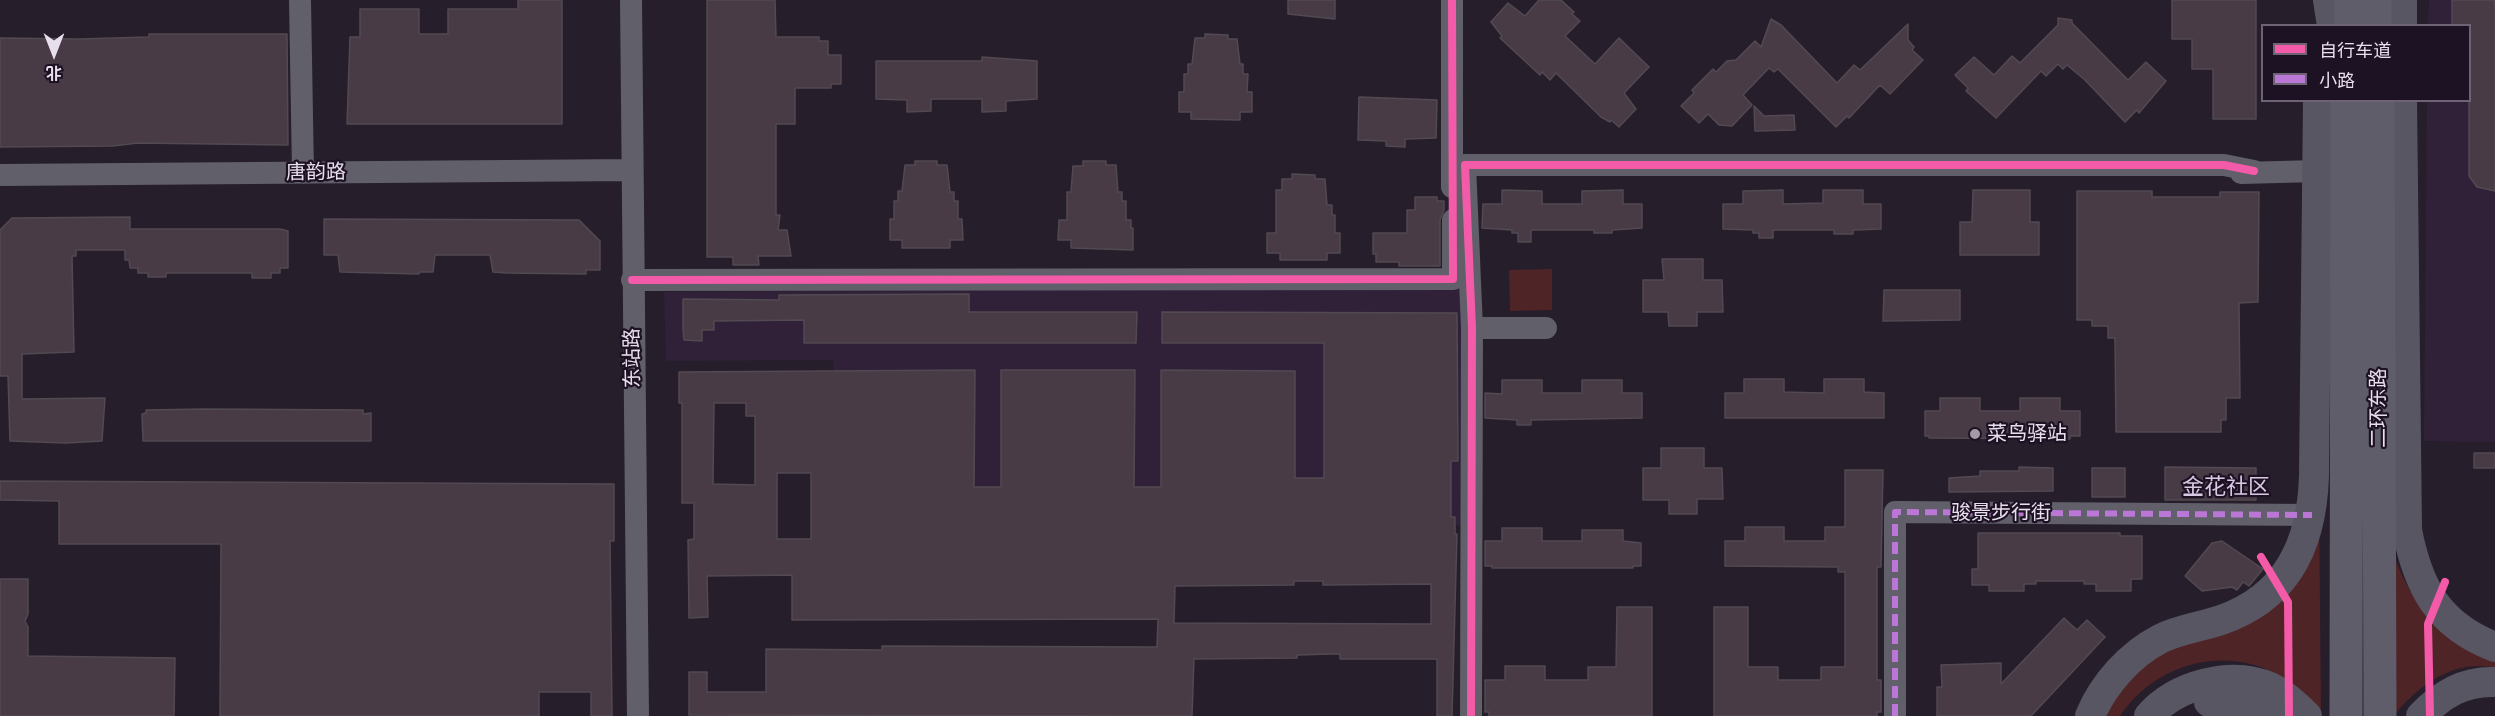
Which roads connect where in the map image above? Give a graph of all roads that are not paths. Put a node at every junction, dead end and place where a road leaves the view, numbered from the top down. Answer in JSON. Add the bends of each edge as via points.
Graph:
{"nodes":[{"id":1,"x":300,"y":0,"type":"edge"},
{"id":2,"x":631,"y":0,"type":"edge"},
{"id":3,"x":1452,"y":0,"type":"edge"},
{"id":4,"x":2311,"y":0,"type":"edge"},
{"id":5,"x":2328,"y":0,"type":"edge"},
{"id":6,"x":2350,"y":0,"type":"edge"},
{"id":7,"x":2375,"y":0,"type":"edge"},
{"id":8,"x":2386,"y":0,"type":"edge"},
{"id":9,"x":2402,"y":0,"type":"edge"},
{"id":10,"x":2312,"y":24,"type":"edge"},
{"id":11,"x":2332,"y":24,"type":"edge"},
{"id":12,"x":2351,"y":24,"type":"edge"},
{"id":13,"x":2375,"y":24,"type":"edge"},
{"id":14,"x":2383,"y":24,"type":"edge"},
{"id":15,"x":2402,"y":24,"type":"edge"},
{"id":16,"x":2318,"y":102,"type":"edge"},
{"id":17,"x":2347,"y":102,"type":"edge"},
{"id":18,"x":2378,"y":102,"type":"edge"},
{"id":19,"x":2402,"y":102,"type":"edge"},
{"id":20,"x":632,"y":170,"type":"junction"},
{"id":21,"x":2254,"y":171,"type":"junction"},
{"id":22,"x":2318,"y":171,"type":"junction"},
{"id":23,"x":303,"y":173,"type":"junction"},
{"id":24,"x":0,"y":175,"type":"edge"},
{"id":25,"x":2156,"y":177,"type":"dead end"},
{"id":26,"x":632,"y":280,"type":"junction"},
{"id":27,"x":1472,"y":328,"type":"junction"},
{"id":28,"x":1546,"y":328,"type":"dead end"},
{"id":29,"x":2312,"y":515,"type":"junction"},
{"id":30,"x":2495,"y":647,"type":"edge"},
{"id":31,"x":2495,"y":682,"type":"edge"},
{"id":32,"x":2495,"y":699,"type":"edge"},
{"id":33,"x":638,"y":716,"type":"edge"},
{"id":34,"x":1471,"y":716,"type":"edge"},
{"id":35,"x":1896,"y":716,"type":"edge"},
{"id":36,"x":2090,"y":716,"type":"edge"},
{"id":37,"x":2149,"y":716,"type":"edge"},
{"id":38,"x":2170,"y":716,"type":"edge"},
{"id":39,"x":2277,"y":716,"type":"edge"},
{"id":40,"x":2307,"y":716,"type":"edge"},
{"id":41,"x":2346,"y":716,"type":"edge"},
{"id":42,"x":2380,"y":716,"type":"edge"},
{"id":43,"x":2421,"y":716,"type":"edge"},
{"id":44,"x":2449,"y":716,"type":"edge"}],
"edges":[{"from":1,"to":23,"type":"street"},
{"from":2,"to":20,"type":"street","name":"东站路"},
{"from":3,"to":26,"type":"street","via":[[1453,279]]},
{"from":4,"to":10,"type":"main road"},
{"from":5,"to":11,"type":"main road"},
{"from":6,"to":12,"type":"highway"},
{"from":7,"to":13,"type":"highway"},
{"from":8,"to":14,"type":"main road"},
{"from":9,"to":15,"type":"main road"},
{"from":16,"to":22,"type":"main road"},
{"from":17,"to":41,"type":"highway","name":"二环东路"},
{"from":18,"to":42,"type":"highway","name":"二环东路"},
{"from":19,"to":30,"type":"main road","via":[[2407,530],[2414,562],[2432,602],[2462,630]]},
{"from":20,"to":23,"type":"street","name":"唐韵路"},
{"from":20,"to":26,"type":"street","name":"东站路"},
{"from":21,"to":22,"type":"street"},
{"from":21,"to":25,"type":"street","via":[[2218,177]]},
{"from":21,"to":27,"type":"street","via":[[2224,165],[1465,165]]},
{"from":22,"to":29,"type":"main road"},
{"from":23,"to":24,"type":"street","name":"唐韵路"},
{"from":26,"to":33,"type":"street","name":"东站路"},
{"from":27,"to":28,"type":"street"},
{"from":27,"to":34,"type":"street"},
{"from":29,"to":35,"type":"street","name":"骏景步行街","via":[[1895,512]]},
{"from":29,"to":36,"type":"main road","via":[[2297,557],[2264,598],[2222,620],[2170,634],[2151,644],[2119,672]]},
{"from":31,"to":43,"type":"main road","via":[[2477,682],[2453,690]]},
{"from":32,"to":44,"type":"main road","via":[[2469,704]]},
{"from":37,"to":40,"type":"main road","via":[[2184,691],[2235,681],[2269,687]]},
{"from":38,"to":39,"type":"main road","via":[[2199,704],[2228,700]]}]}
